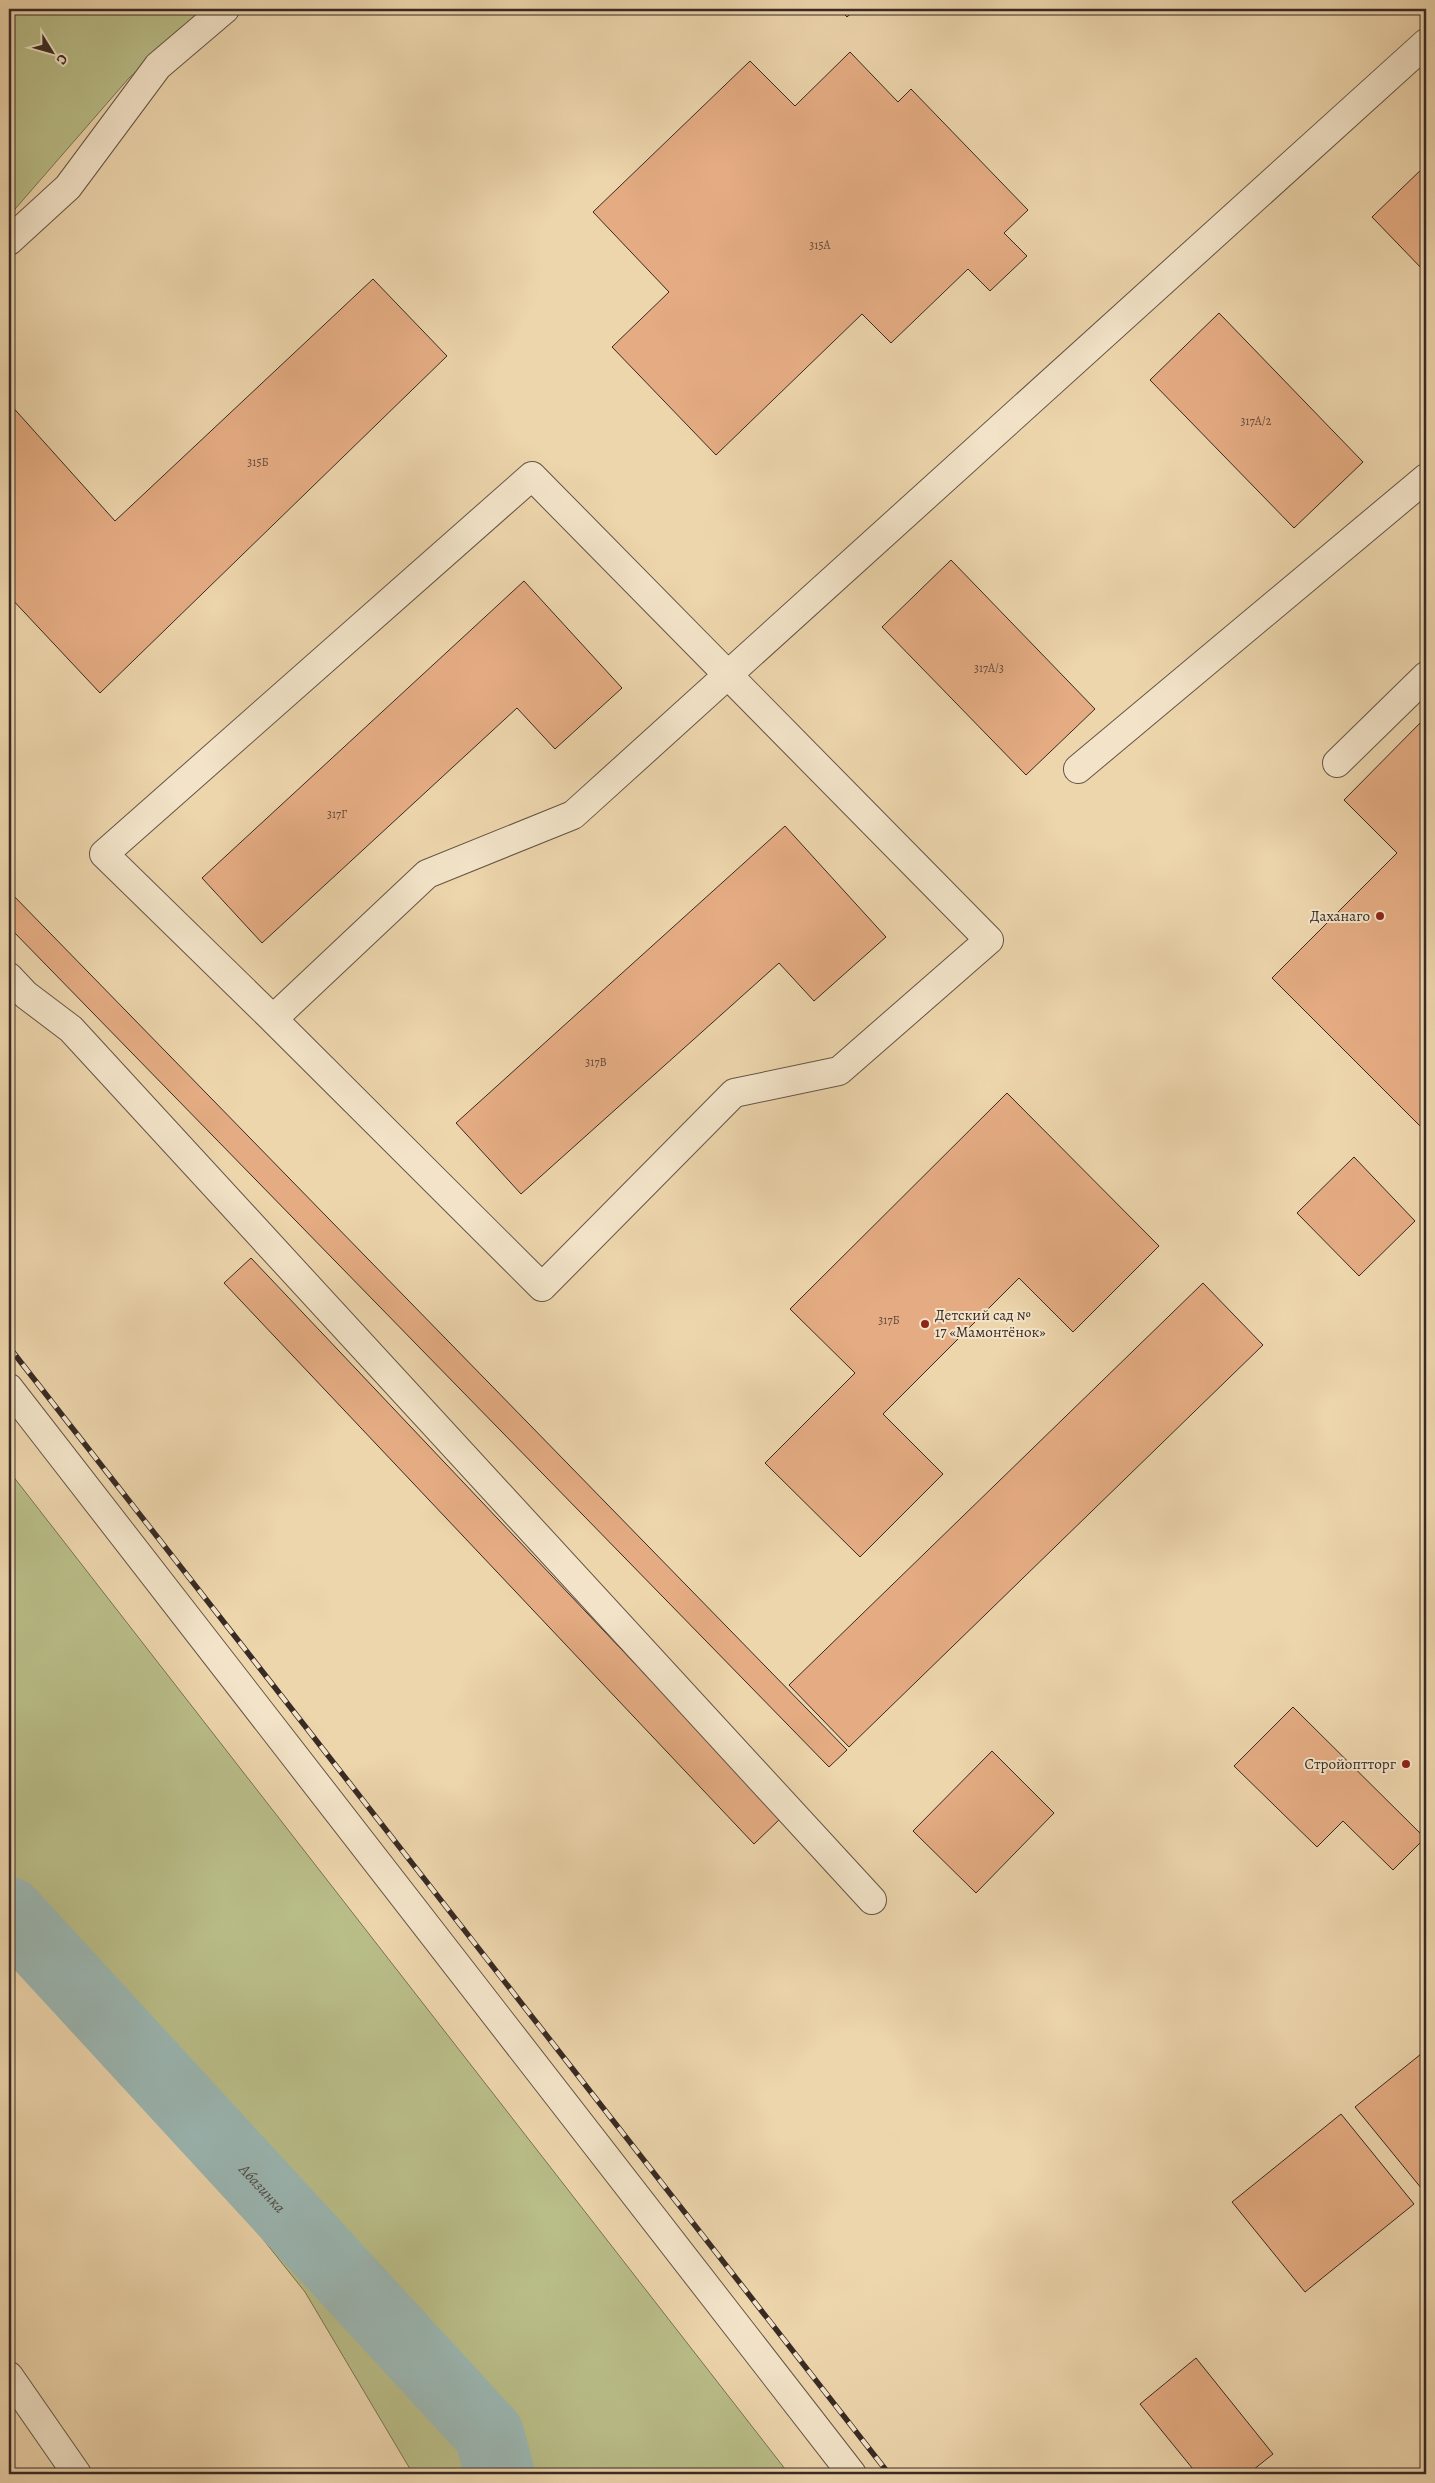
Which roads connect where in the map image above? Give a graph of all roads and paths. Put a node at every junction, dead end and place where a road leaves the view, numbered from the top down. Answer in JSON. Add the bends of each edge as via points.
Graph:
{"nodes":[{"id":1,"x":224,"y":9,"type":"edge"},
{"id":2,"x":1426,"y":43,"type":"edge"},
{"id":3,"x":9,"y":241,"type":"edge"},
{"id":4,"x":1426,"y":478,"type":"edge"},
{"id":5,"x":728,"y":675,"type":"junction"},
{"id":6,"x":1426,"y":676,"type":"edge"},
{"id":7,"x":1337,"y":763,"type":"dead end"},
{"id":8,"x":1078,"y":769,"type":"dead end"},
{"id":9,"x":9,"y":977,"type":"edge"},
{"id":10,"x":273,"y":1019,"type":"junction"},
{"id":11,"x":9,"y":1388,"type":"edge"},
{"id":12,"x":872,"y":1900,"type":"dead end"},
{"id":13,"x":9,"y":2376,"type":"edge"},
{"id":14,"x":77,"y":2474,"type":"edge"},
{"id":15,"x":852,"y":2474,"type":"edge"}],
"edges":[{"from":1,"to":3,"type":"street","via":[[158,66],[68,187]]},
{"from":2,"to":5,"type":"street"},
{"from":4,"to":8,"type":"street"},
{"from":5,"to":10,"type":"street","via":[[573,815],[427,874]]},
{"from":5,"to":10,"type":"street","via":[[532,476],[104,854]]},
{"from":5,"to":10,"type":"street","via":[[989,940],[840,1071],[734,1093],[542,1288]]},
{"from":6,"to":7,"type":"street"},
{"from":9,"to":12,"type":"street","via":[[26,995],[71,1029]]},
{"from":11,"to":15,"type":"street"},
{"from":13,"to":14,"type":"street"}]}
